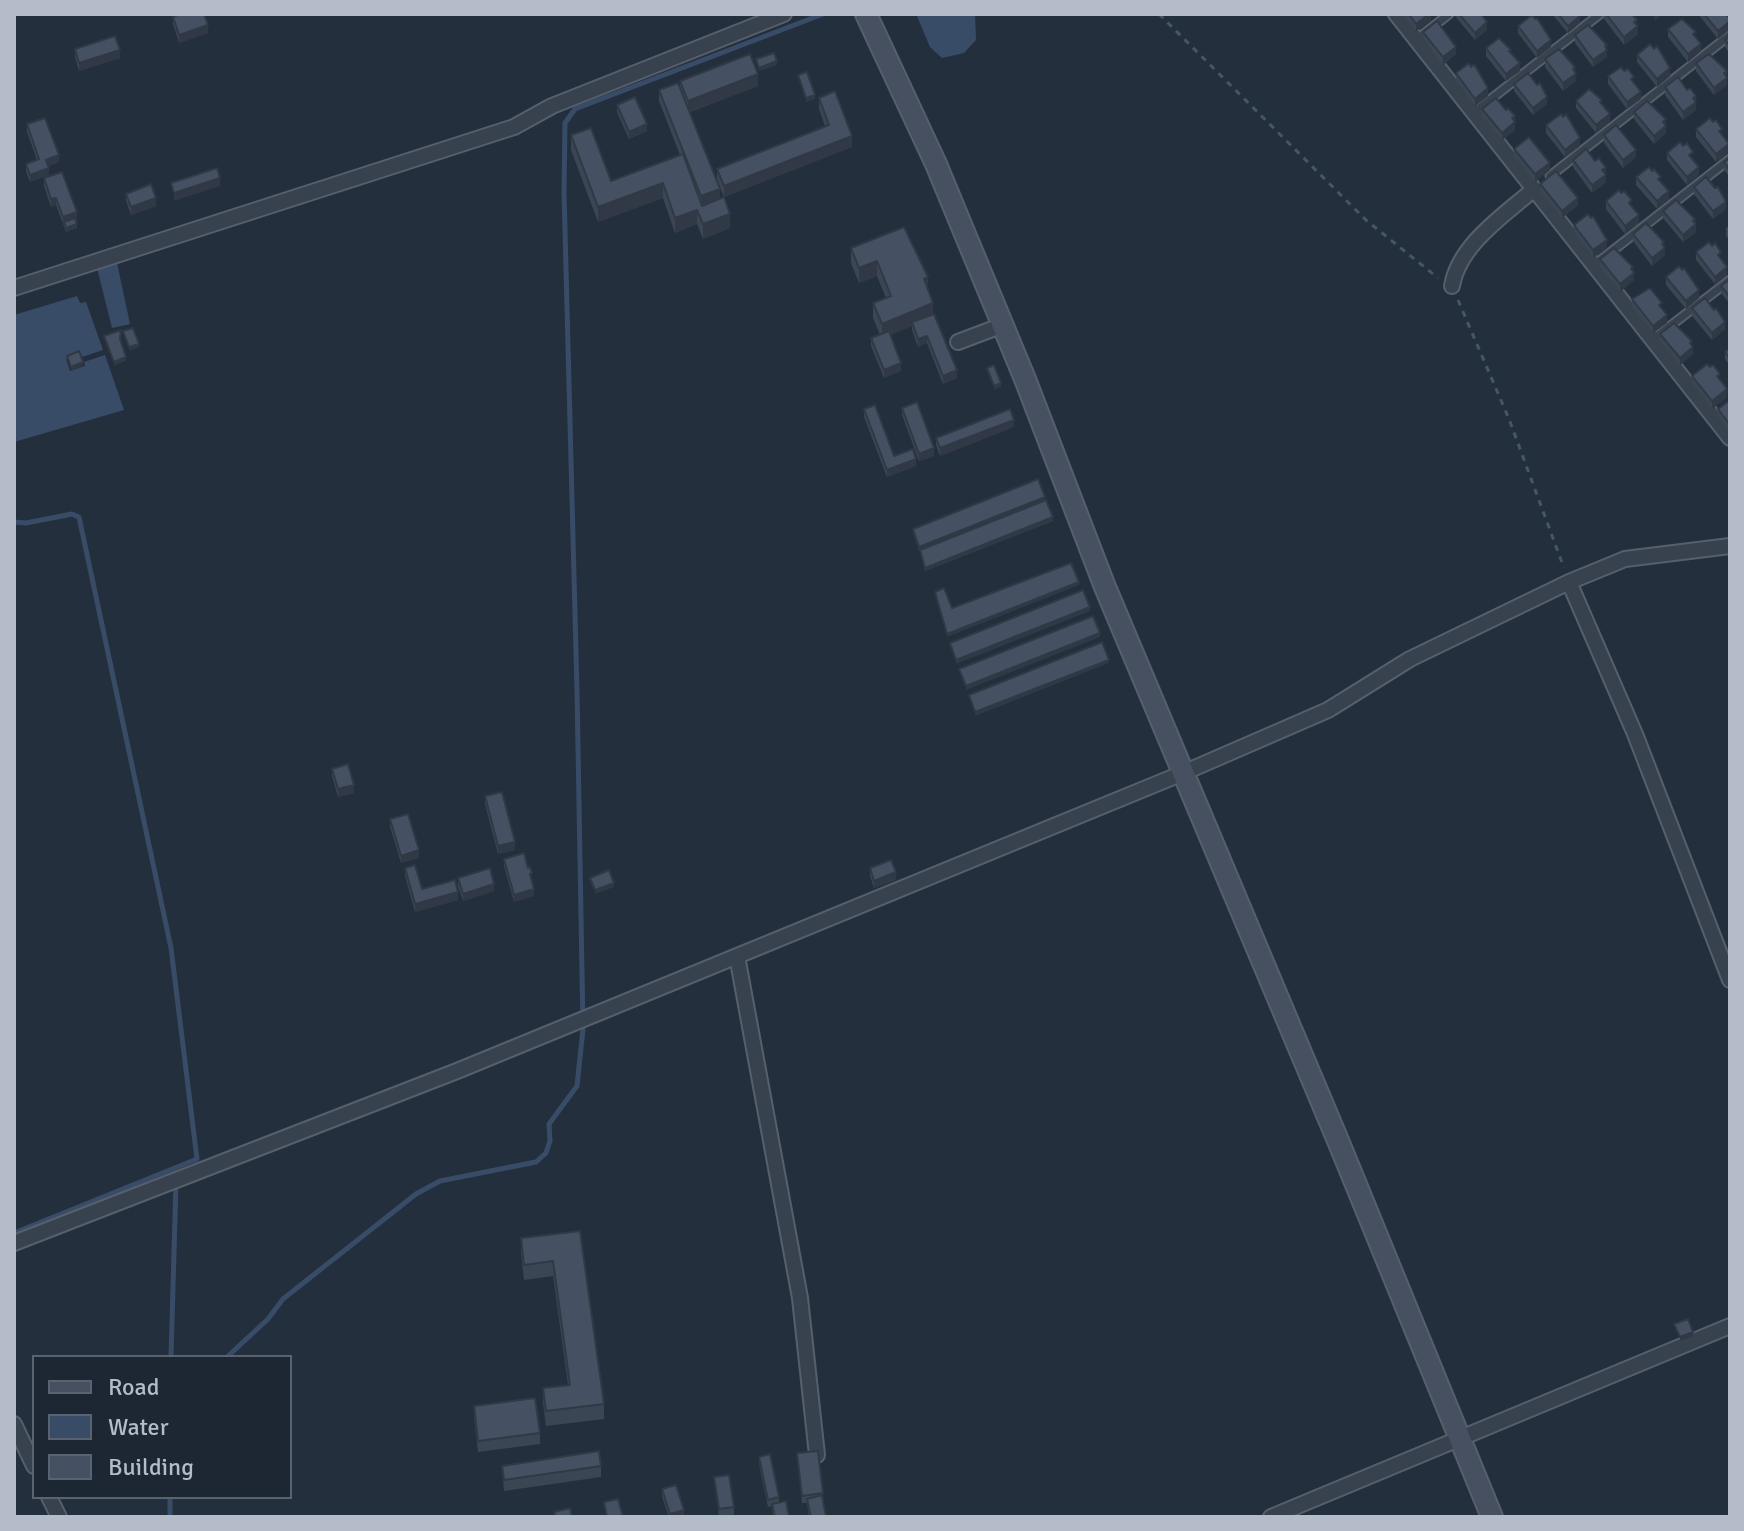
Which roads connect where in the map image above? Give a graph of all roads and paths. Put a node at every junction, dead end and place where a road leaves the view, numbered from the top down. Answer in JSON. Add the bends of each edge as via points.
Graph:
{"nodes":[{"id":1,"x":784,"y":14,"type":"edge"},
{"id":2,"x":866,"y":14,"type":"edge"},
{"id":3,"x":1159,"y":14,"type":"edge"},
{"id":4,"x":1396,"y":14,"type":"edge"},
{"id":5,"x":1449,"y":14,"type":"edge"},
{"id":6,"x":1600,"y":14,"type":"edge"},
{"id":7,"x":1730,"y":35,"type":"edge"},
{"id":8,"x":1416,"y":40,"type":"junction"},
{"id":9,"x":1473,"y":113,"type":"junction"},
{"id":10,"x":1730,"y":159,"type":"edge"},
{"id":11,"x":1533,"y":190,"type":"junction"},
{"id":12,"x":1593,"y":266,"type":"junction"},
{"id":13,"x":1730,"y":280,"type":"edge"},
{"id":14,"x":1452,"y":286,"type":"junction"},
{"id":15,"x":14,"y":288,"type":"edge"},
{"id":16,"x":1003,"y":325,"type":"junction"},
{"id":17,"x":1652,"y":340,"type":"junction"},
{"id":18,"x":958,"y":342,"type":"dead end"},
{"id":19,"x":1730,"y":438,"type":"edge"},
{"id":20,"x":1730,"y":546,"type":"edge"},
{"id":21,"x":1569,"y":582,"type":"junction"},
{"id":22,"x":1183,"y":773,"type":"junction"},
{"id":23,"x":1725,"y":955,"type":"edge"},
{"id":24,"x":737,"y":956,"type":"junction"},
{"id":25,"x":1730,"y":980,"type":"edge"},
{"id":26,"x":14,"y":1243,"type":"edge"},
{"id":27,"x":1730,"y":1326,"type":"edge"},
{"id":28,"x":14,"y":1424,"type":"edge"},
{"id":29,"x":1461,"y":1438,"type":"junction"},
{"id":30,"x":20,"y":1454,"type":"edge"},
{"id":31,"x":817,"y":1455,"type":"edge"},
{"id":32,"x":50,"y":1499,"type":"edge"},
{"id":33,"x":59,"y":1517,"type":"edge"},
{"id":34,"x":1271,"y":1517,"type":"edge"},
{"id":35,"x":1492,"y":1517,"type":"edge"}],
"edges":[{"from":1,"to":15,"type":"street","via":[[552,106],[514,127]]},
{"from":2,"to":16,"type":"street"},
{"from":3,"to":14,"type":"path","via":[[1366,220]]},
{"from":4,"to":8,"type":"street"},
{"from":5,"to":8,"type":"lane"},
{"from":6,"to":9,"type":"lane"},
{"from":7,"to":11,"type":"lane"},
{"from":8,"to":9,"type":"street"},
{"from":9,"to":11,"type":"street"},
{"from":10,"to":12,"type":"lane"},
{"from":11,"to":12,"type":"street"},
{"from":11,"to":14,"type":"street","via":[[1461,259]]},
{"from":12,"to":17,"type":"street"},
{"from":13,"to":17,"type":"lane"},
{"from":14,"to":21,"type":"path","via":[[1509,419]]},
{"from":16,"to":18,"type":"street"},
{"from":16,"to":22,"type":"street"},
{"from":17,"to":19,"type":"street","via":[[1716,412]]},
{"from":20,"to":21,"type":"street","via":[[1625,559]]},
{"from":21,"to":22,"type":"street","via":[[1410,659],[1328,710]]},
{"from":21,"to":23,"type":"street"},
{"from":22,"to":24,"type":"street"},
{"from":22,"to":29,"type":"street"},
{"from":23,"to":25,"type":"street"},
{"from":24,"to":26,"type":"street"},
{"from":24,"to":31,"type":"street","via":[[800,1298]]},
{"from":27,"to":29,"type":"street"},
{"from":28,"to":30,"type":"street"},
{"from":29,"to":34,"type":"street"},
{"from":29,"to":35,"type":"street"},
{"from":32,"to":33,"type":"street"}]}
